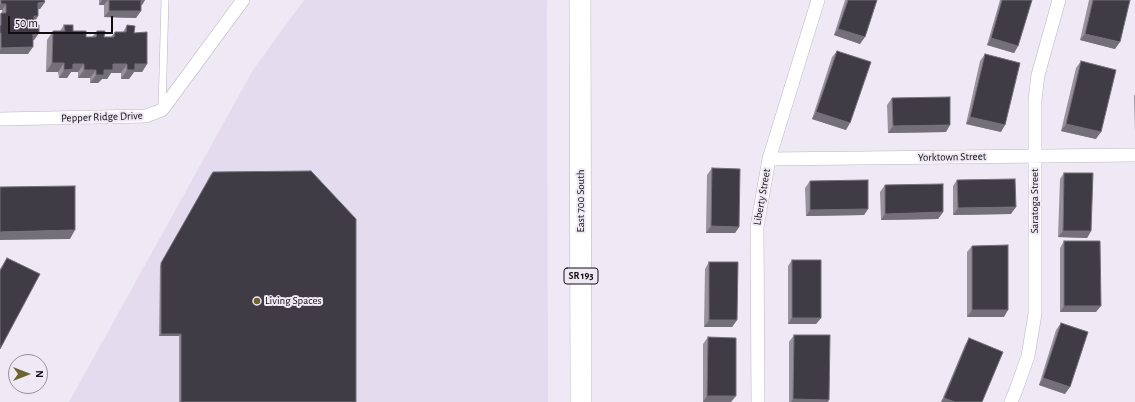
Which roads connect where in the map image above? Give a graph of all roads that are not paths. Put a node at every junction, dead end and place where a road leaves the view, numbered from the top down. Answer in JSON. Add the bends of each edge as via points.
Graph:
{"nodes":[{"id":1,"x":165,"y":0,"type":"edge"},
{"id":2,"x":243,"y":0,"type":"edge"},
{"id":3,"x":580,"y":0,"type":"edge"},
{"id":4,"x":818,"y":0,"type":"edge"},
{"id":5,"x":1060,"y":0,"type":"edge"},
{"id":6,"x":162,"y":110,"type":"junction"},
{"id":7,"x":0,"y":119,"type":"edge"},
{"id":8,"x":1135,"y":155,"type":"edge"},
{"id":9,"x":1035,"y":156,"type":"junction"},
{"id":10,"x":769,"y":159,"type":"junction"},
{"id":11,"x":581,"y":402,"type":"edge"},
{"id":12,"x":758,"y":402,"type":"edge"},
{"id":13,"x":1011,"y":402,"type":"edge"}],
"edges":[{"from":1,"to":6,"type":"lane"},
{"from":2,"to":6,"type":"street"},
{"from":3,"to":11,"type":"main road","name":"East 700 South","number":"SR 193"},
{"from":4,"to":10,"type":"street","name":"Liberty Street"},
{"from":5,"to":9,"type":"street","name":"Saratoga Street","via":[[1038,75],[1035,100]]},
{"from":6,"to":7,"type":"street","name":"Pepper Ridge Drive","via":[[146,116]]},
{"from":8,"to":9,"type":"street","name":"Yorktown Street"},
{"from":9,"to":10,"type":"street","name":"Yorktown Street"},
{"from":9,"to":13,"type":"street","name":"Saratoga Street","via":[[1035,314],[1028,356]]},
{"from":10,"to":12,"type":"street","name":"Liberty Street","via":[[756,227]]}]}
